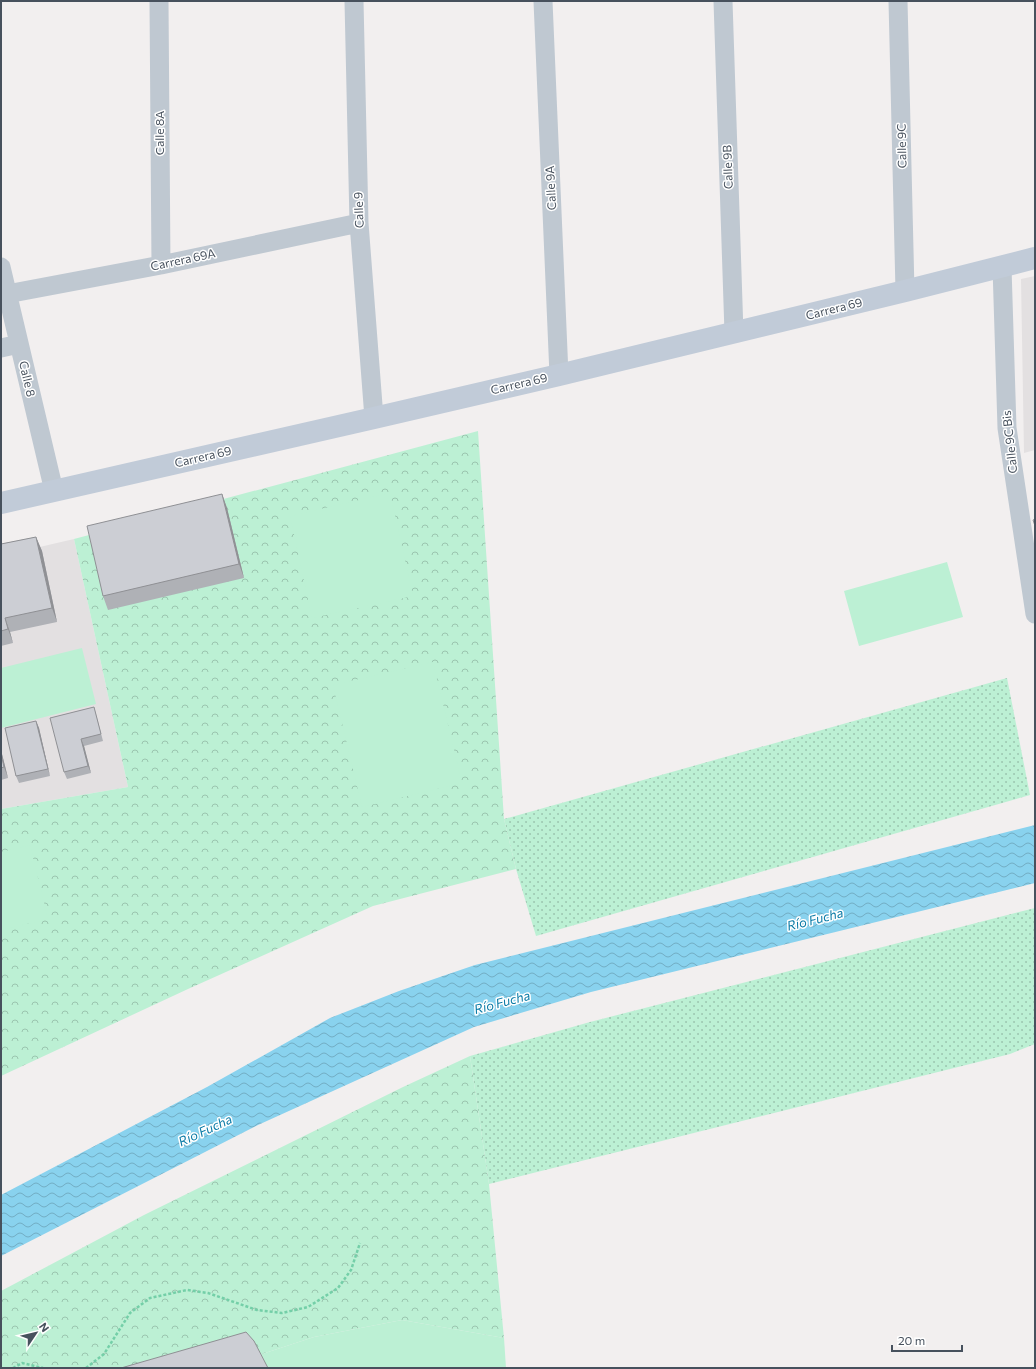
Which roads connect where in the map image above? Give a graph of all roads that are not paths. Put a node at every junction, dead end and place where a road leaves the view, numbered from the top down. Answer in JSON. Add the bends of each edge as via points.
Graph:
{"nodes":[{"id":1,"x":159,"y":1,"type":"edge"},
{"id":2,"x":354,"y":1,"type":"edge"},
{"id":3,"x":543,"y":1,"type":"edge"},
{"id":4,"x":723,"y":1,"type":"edge"},
{"id":5,"x":898,"y":1,"type":"edge"},
{"id":6,"x":359,"y":223,"type":"junction"},
{"id":7,"x":1035,"y":258,"type":"edge"},
{"id":8,"x":161,"y":265,"type":"junction"},
{"id":9,"x":1,"y":267,"type":"edge"},
{"id":10,"x":1002,"y":267,"type":"junction"},
{"id":11,"x":905,"y":291,"type":"junction"},
{"id":12,"x":7,"y":294,"type":"junction"},
{"id":13,"x":734,"y":333,"type":"junction"},
{"id":14,"x":10,"y":346,"type":"edge"},
{"id":15,"x":559,"y":375,"type":"junction"},
{"id":16,"x":374,"y":418,"type":"junction"},
{"id":17,"x":54,"y":491,"type":"junction"},
{"id":18,"x":1,"y":503,"type":"edge"},
{"id":19,"x":1035,"y":614,"type":"edge"}],
"edges":[{"from":1,"to":8,"type":"street","name":"Calle 8A"},
{"from":2,"to":6,"type":"street","name":"Calle 9"},
{"from":3,"to":15,"type":"street","name":"Calle 9A"},
{"from":4,"to":13,"type":"street","name":"Calle 9B"},
{"from":5,"to":11,"type":"street","name":"Calle 9C"},
{"from":6,"to":8,"type":"street","name":"Carrera 69A"},
{"from":6,"to":16,"type":"street","name":"Calle 9"},
{"from":7,"to":10,"type":"street","name":"Carrera 69"},
{"from":8,"to":12,"type":"street","name":"Carrera 69A"},
{"from":9,"to":12,"type":"street","name":"Calle 8"},
{"from":10,"to":11,"type":"street","name":"Carrera 69"},
{"from":10,"to":19,"type":"street","name":"Calle 9C Bis","via":[[1007,428]]},
{"from":11,"to":13,"type":"street","name":"Carrera 69"},
{"from":12,"to":14,"type":"street","name":"Calle 8"},
{"from":13,"to":15,"type":"street","name":"Carrera 69"},
{"from":14,"to":17,"type":"street","name":"Calle 8"},
{"from":15,"to":16,"type":"street","name":"Carrera 69"},
{"from":16,"to":17,"type":"street","name":"Carrera 69"},
{"from":17,"to":18,"type":"street","name":"Carrera 69"}]}
